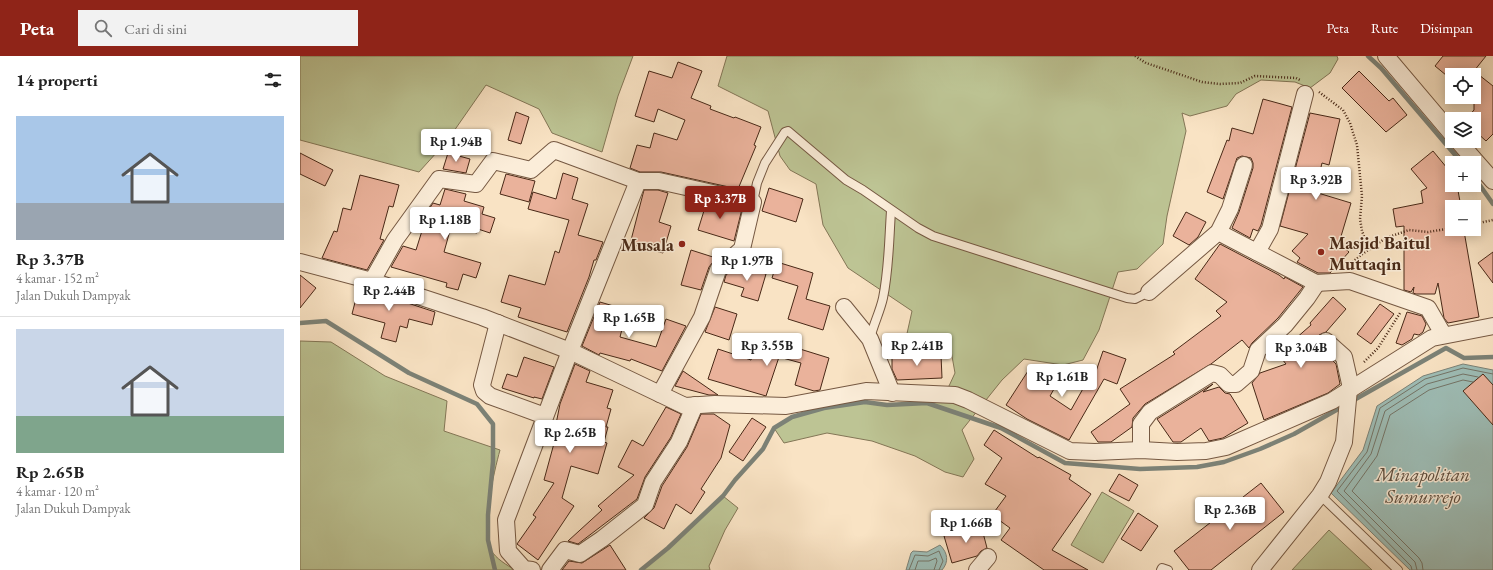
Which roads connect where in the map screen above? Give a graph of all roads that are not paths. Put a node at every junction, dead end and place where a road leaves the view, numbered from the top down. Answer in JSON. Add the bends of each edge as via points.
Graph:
{"nodes":[{"id":1,"x":1386,"y":56,"type":"edge"},
{"id":2,"x":1312,"y":93,"type":"road end"},
{"id":3,"x":1445,"y":126,"type":"edge"},
{"id":4,"x":1464,"y":148,"type":"edge"},
{"id":5,"x":1244,"y":164,"type":"dead end"},
{"id":6,"x":638,"y":181,"type":"junction"},
{"id":7,"x":1493,"y":182,"type":"edge"},
{"id":8,"x":753,"y":202,"type":"junction"},
{"id":9,"x":891,"y":211,"type":"junction"},
{"id":10,"x":1218,"y":233,"type":"junction"},
{"id":11,"x":1257,"y":252,"type":"junction"},
{"id":12,"x":300,"y":262,"type":"edge"},
{"id":13,"x":372,"y":281,"type":"junction"},
{"id":14,"x":1317,"y":283,"type":"junction"},
{"id":15,"x":1149,"y":292,"type":"joint"},
{"id":16,"x":844,"y":307,"type":"dead end"},
{"id":17,"x":498,"y":323,"type":"junction"},
{"id":18,"x":1493,"y":326,"type":"edge"},
{"id":19,"x":1443,"y":334,"type":"junction"},
{"id":20,"x":870,"y":339,"type":"junction"},
{"id":21,"x":1326,"y":341,"type":"dead end"},
{"id":22,"x":570,"y":351,"type":"junction"},
{"id":23,"x":1352,"y":388,"type":"junction"},
{"id":24,"x":892,"y":393,"type":"junction"},
{"id":25,"x":660,"y":394,"type":"junction"},
{"id":26,"x":695,"y":405,"type":"junction"},
{"id":27,"x":545,"y":416,"type":"junction"},
{"id":28,"x":1141,"y":450,"type":"junction"},
{"id":29,"x":1320,"y":495,"type":"junction"},
{"id":30,"x":988,"y":557,"type":"dead end"},
{"id":31,"x":532,"y":570,"type":"edge"},
{"id":32,"x":550,"y":570,"type":"edge"},
{"id":33,"x":977,"y":570,"type":"edge"},
{"id":34,"x":1161,"y":570,"type":"edge"},
{"id":35,"x":1168,"y":570,"type":"edge"},
{"id":36,"x":1260,"y":570,"type":"edge"},
{"id":37,"x":1398,"y":570,"type":"edge"}],
"edges":[{"from":1,"to":3,"type":"street"},
{"from":2,"to":11,"type":"street","via":[[1270,229]]},
{"from":4,"to":7,"type":"street"},
{"from":5,"to":10,"type":"street","via":[[1230,209]]},
{"from":6,"to":8,"type":"street","via":[[659,181]]},
{"from":6,"to":13,"type":"street","via":[[554,150],[532,170],[493,161],[476,184],[438,179],[396,240]]},
{"from":6,"to":22,"type":"street"},
{"from":8,"to":9,"type":"lane","via":[[765,163],[788,131],[837,173]]},
{"from":8,"to":25,"type":"street","via":[[742,249],[718,270],[702,317]]},
{"from":9,"to":15,"type":"lane","via":[[933,236],[1127,298],[1134,299]]},
{"from":9,"to":20,"type":"lane","via":[[885,286]]},
{"from":10,"to":11,"type":"street"},
{"from":10,"to":15,"type":"street"},
{"from":11,"to":14,"type":"street"},
{"from":12,"to":13,"type":"street"},
{"from":13,"to":17,"type":"street"},
{"from":14,"to":19,"type":"street","via":[[1352,281],[1430,309]]},
{"from":14,"to":28,"type":"street","via":[[1284,325],[1258,350],[1251,371],[1236,384],[1229,384],[1220,375],[1212,373],[1150,412],[1141,424]]},
{"from":16,"to":20,"type":"street"},
{"from":17,"to":22,"type":"street"},
{"from":17,"to":27,"type":"street","via":[[482,385],[484,391],[490,396]]},
{"from":18,"to":19,"type":"street"},
{"from":19,"to":23,"type":"street","via":[[1432,338]]},
{"from":20,"to":24,"type":"street"},
{"from":21,"to":23,"type":"street","via":[[1344,357]]},
{"from":22,"to":25,"type":"street"},
{"from":22,"to":27,"type":"street"},
{"from":23,"to":28,"type":"street","via":[[1332,401],[1226,447],[1206,451]]},
{"from":23,"to":29,"type":"street","via":[[1344,442]]},
{"from":24,"to":26,"type":"street","via":[[866,392],[786,406]]},
{"from":24,"to":28,"type":"street","via":[[955,395],[1070,451]]},
{"from":25,"to":26,"type":"street","via":[[685,406]]},
{"from":26,"to":32,"type":"street","via":[[679,442],[653,482],[646,505],[580,554],[565,550]]},
{"from":27,"to":31,"type":"street","via":[[506,520],[508,551],[524,568]]},
{"from":29,"to":36,"type":"street"},
{"from":29,"to":37,"type":"lane"},
{"from":30,"to":33,"type":"street"},
{"from":34,"to":35,"type":"lane"}]}
